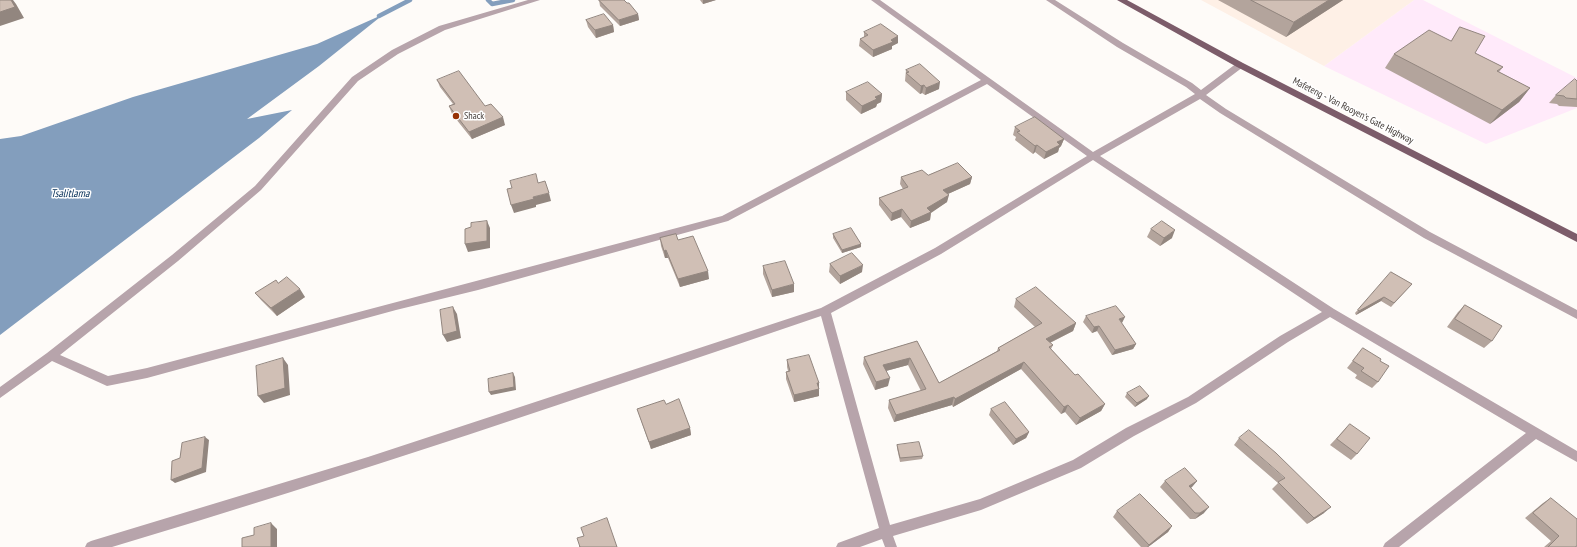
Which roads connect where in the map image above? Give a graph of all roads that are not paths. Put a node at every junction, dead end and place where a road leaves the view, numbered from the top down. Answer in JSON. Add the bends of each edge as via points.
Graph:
{"nodes":[{"id":1,"x":536,"y":0,"type":"edge"},
{"id":2,"x":875,"y":0,"type":"edge"},
{"id":3,"x":1050,"y":0,"type":"edge"},
{"id":4,"x":1121,"y":0,"type":"edge"},
{"id":5,"x":1240,"y":65,"type":"junction"},
{"id":6,"x":988,"y":80,"type":"junction"},
{"id":7,"x":1200,"y":95,"type":"junction"},
{"id":8,"x":1093,"y":156,"type":"junction"},
{"id":9,"x":1577,"y":238,"type":"edge"},
{"id":10,"x":825,"y":312,"type":"junction"},
{"id":11,"x":1330,"y":312,"type":"junction"},
{"id":12,"x":1577,"y":315,"type":"edge"},
{"id":13,"x":51,"y":356,"type":"junction"},
{"id":14,"x":0,"y":393,"type":"edge"},
{"id":15,"x":1535,"y":433,"type":"junction"},
{"id":16,"x":1577,"y":457,"type":"edge"},
{"id":17,"x":886,"y":532,"type":"junction"},
{"id":18,"x":91,"y":547,"type":"edge"},
{"id":19,"x":842,"y":547,"type":"edge"},
{"id":20,"x":891,"y":547,"type":"edge"},
{"id":21,"x":1388,"y":547,"type":"edge"}],
"edges":[{"from":1,"to":13,"type":"street","via":[[442,28],[395,52],[354,79],[258,188]]},
{"from":2,"to":6,"type":"street"},
{"from":3,"to":7,"type":"street","via":[[1189,85]]},
{"from":4,"to":5,"type":"main road","name":"Mafeteng - Van Rooyen's Gate Highway"},
{"from":5,"to":7,"type":"street"},
{"from":5,"to":9,"type":"main road","name":"Mafeteng - Van Rooyen's Gate Highway"},
{"from":6,"to":8,"type":"street"},
{"from":6,"to":13,"type":"street","via":[[725,219],[140,375],[107,381]]},
{"from":7,"to":8,"type":"street"},
{"from":7,"to":12,"type":"street","via":[[1427,235]]},
{"from":8,"to":10,"type":"street","via":[[938,251]]},
{"from":8,"to":11,"type":"street"},
{"from":10,"to":17,"type":"street"},
{"from":10,"to":18,"type":"street","via":[[482,426]]},
{"from":11,"to":15,"type":"street"},
{"from":11,"to":17,"type":"street","via":[[1192,400],[1130,432],[1077,464],[981,504]]},
{"from":13,"to":14,"type":"street"},
{"from":15,"to":16,"type":"street"},
{"from":15,"to":21,"type":"street"},
{"from":17,"to":19,"type":"street"},
{"from":17,"to":20,"type":"street"}]}
